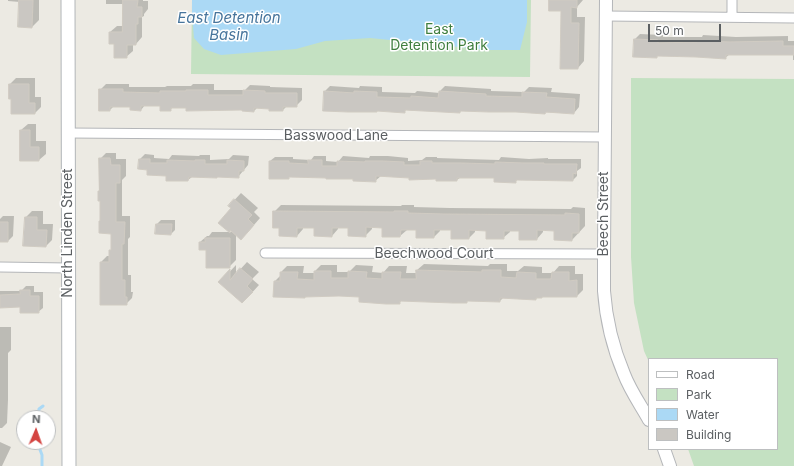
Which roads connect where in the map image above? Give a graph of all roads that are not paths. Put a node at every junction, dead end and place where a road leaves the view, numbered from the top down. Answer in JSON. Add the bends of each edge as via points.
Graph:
{"nodes":[{"id":1,"x":68,"y":0,"type":"edge"},
{"id":2,"x":606,"y":0,"type":"edge"},
{"id":3,"x":732,"y":0,"type":"edge"},
{"id":4,"x":606,"y":16,"type":"junction"},
{"id":5,"x":732,"y":18,"type":"junction"},
{"id":6,"x":794,"y":18,"type":"edge"},
{"id":7,"x":68,"y":134,"type":"junction"},
{"id":8,"x":605,"y":137,"type":"junction"},
{"id":9,"x":265,"y":253,"type":"dead end"},
{"id":10,"x":604,"y":254,"type":"junction"},
{"id":11,"x":0,"y":267,"type":"edge"},
{"id":12,"x":68,"y":268,"type":"junction"},
{"id":13,"x":648,"y":418,"type":"edge"},
{"id":14,"x":664,"y":450,"type":"edge"},
{"id":15,"x":69,"y":466,"type":"edge"},
{"id":16,"x":670,"y":466,"type":"edge"}],
"edges":[{"from":1,"to":7,"type":"main road","name":"North Linden Street"},
{"from":2,"to":4,"type":"street","name":"Beech Street"},
{"from":3,"to":5,"type":"street"},
{"from":4,"to":5,"type":"street"},
{"from":4,"to":8,"type":"street","name":"Beech Street"},
{"from":5,"to":6,"type":"street"},
{"from":7,"to":8,"type":"street","name":"Basswood Lane"},
{"from":7,"to":12,"type":"main road","name":"North Linden Street"},
{"from":8,"to":10,"type":"street","name":"Beech Street"},
{"from":9,"to":10,"type":"street","name":"Beechwood Court"},
{"from":10,"to":13,"type":"street","name":"Beech Street","via":[[604,292],[613,344],[633,394]]},
{"from":11,"to":12,"type":"street"},
{"from":12,"to":15,"type":"main road","name":"North Linden Street"},
{"from":14,"to":16,"type":"street"}]}
